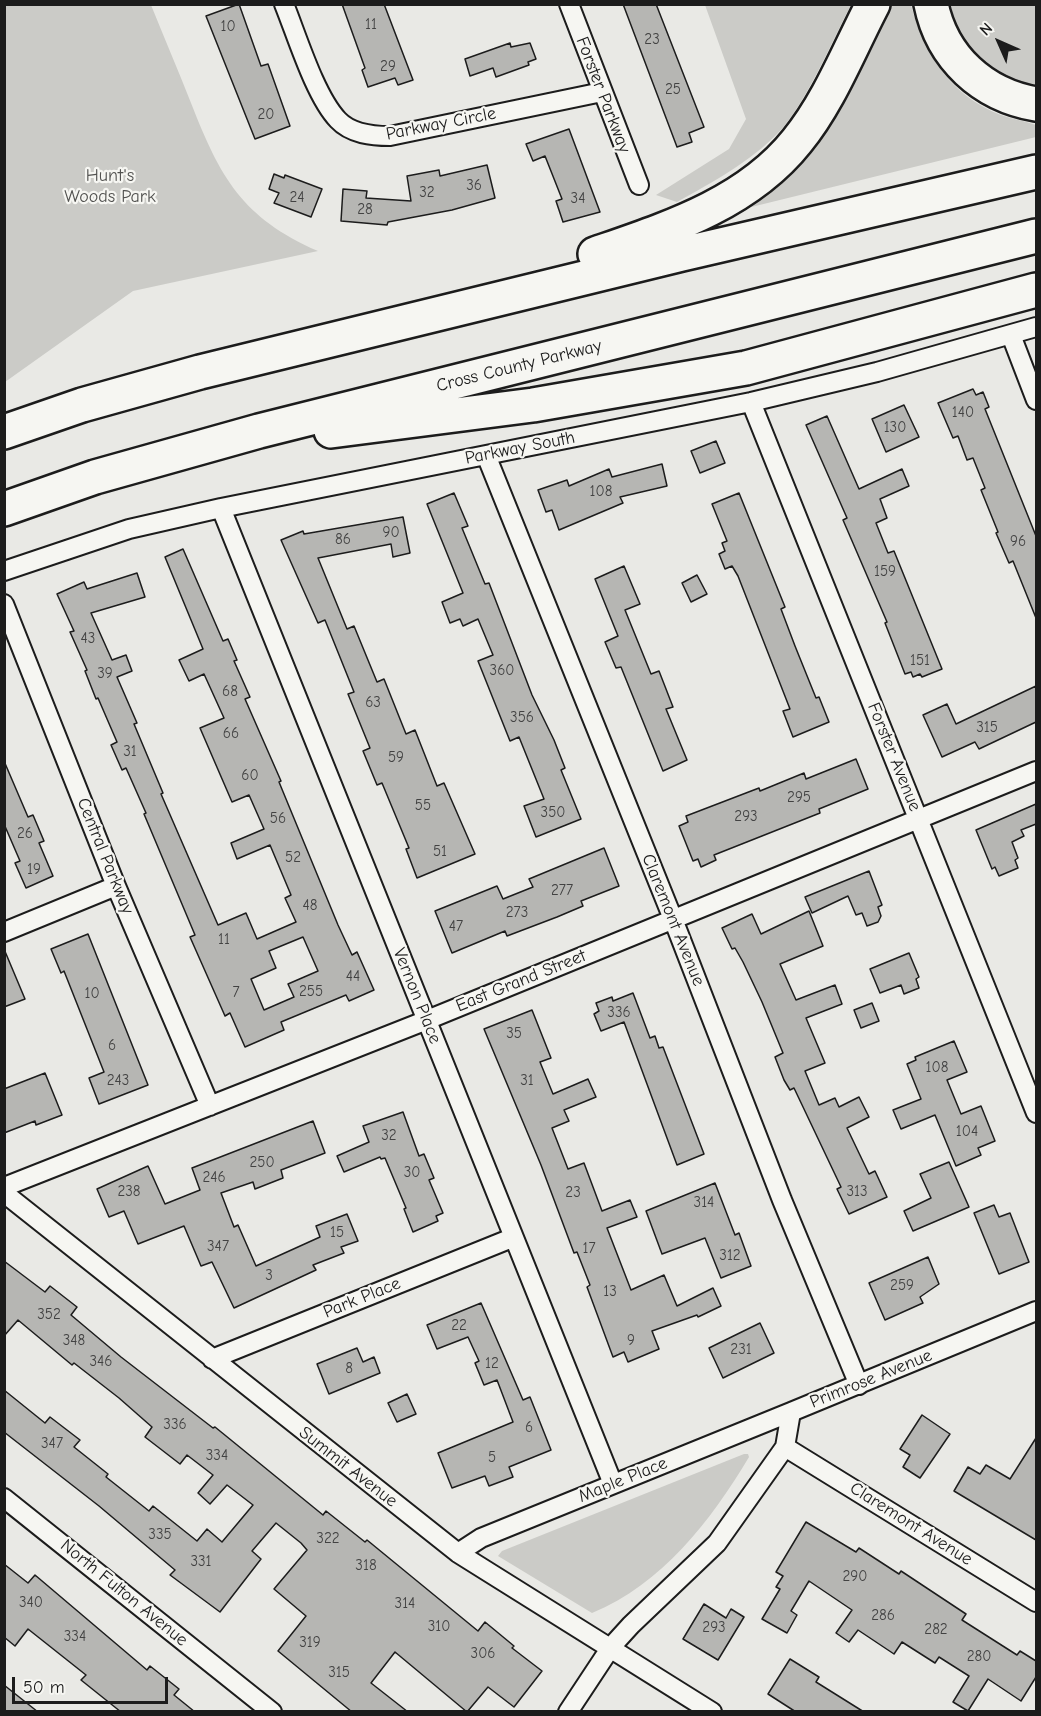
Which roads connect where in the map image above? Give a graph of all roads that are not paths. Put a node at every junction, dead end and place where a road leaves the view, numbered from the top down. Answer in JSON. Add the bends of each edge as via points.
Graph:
{"nodes":[{"id":1,"x":284,"y":4,"type":"edge"},
{"id":2,"x":569,"y":4,"type":"edge"},
{"id":3,"x":873,"y":4,"type":"edge"},
{"id":4,"x":931,"y":4,"type":"edge"},
{"id":5,"x":602,"y":92,"type":"junction"},
{"id":6,"x":1036,"y":104,"type":"edge"},
{"id":7,"x":1036,"y":172,"type":"edge"},
{"id":8,"x":639,"y":185,"type":"dead end"},
{"id":9,"x":1036,"y":236,"type":"edge"},
{"id":10,"x":1036,"y":290,"type":"edge"},
{"id":11,"x":384,"y":326,"type":"junction"},
{"id":12,"x":1036,"y":327,"type":"edge"},
{"id":13,"x":1011,"y":335,"type":"junction"},
{"id":14,"x":1036,"y":400,"type":"edge"},
{"id":15,"x":751,"y":402,"type":"junction"},
{"id":16,"x":4,"y":432,"type":"edge"},
{"id":17,"x":199,"y":448,"type":"junction"},
{"id":18,"x":486,"y":455,"type":"junction"},
{"id":19,"x":221,"y":508,"type":"junction"},
{"id":20,"x":4,"y":509,"type":"edge"},
{"id":21,"x":4,"y":571,"type":"edge"},
{"id":22,"x":4,"y":604,"type":"edge"},
{"id":23,"x":1036,"y":771,"type":"edge"},
{"id":24,"x":918,"y":818,"type":"junction"},
{"id":25,"x":116,"y":886,"type":"junction"},
{"id":26,"x":673,"y":919,"type":"junction"},
{"id":27,"x":4,"y":932,"type":"edge"},
{"id":28,"x":427,"y":1020,"type":"junction"},
{"id":29,"x":210,"y":1106,"type":"junction"},
{"id":30,"x":1036,"y":1113,"type":"edge"},
{"id":31,"x":4,"y":1187,"type":"edge"},
{"id":32,"x":4,"y":1193,"type":"edge"},
{"id":33,"x":512,"y":1238,"type":"junction"},
{"id":34,"x":1036,"y":1311,"type":"edge"},
{"id":35,"x":212,"y":1359,"type":"junction"},
{"id":36,"x":859,"y":1385,"type":"junction"},
{"id":37,"x":791,"y":1412,"type":"junction"},
{"id":38,"x":785,"y":1447,"type":"junction"},
{"id":39,"x":613,"y":1484,"type":"junction"},
{"id":40,"x":4,"y":1498,"type":"edge"},
{"id":41,"x":458,"y":1553,"type":"junction"},
{"id":42,"x":1036,"y":1602,"type":"edge"},
{"id":43,"x":611,"y":1647,"type":"junction"},
{"id":44,"x":272,"y":1712,"type":"edge"},
{"id":45,"x":568,"y":1712,"type":"edge"},
{"id":46,"x":712,"y":1712,"type":"edge"}],
"edges":[{"from":1,"to":5,"type":"street","name":"Parkway Circle","via":[[325,100],[338,121],[372,136],[390,136]]},
{"from":2,"to":5,"type":"street","name":"Forster Parkway"},
{"from":3,"to":11,"type":"highway","via":[[818,111],[798,141],[770,169],[739,191],[644,239]]},
{"from":4,"to":6,"type":"highway","via":[[942,37],[965,70],[1001,94]]},
{"from":5,"to":8,"type":"street","name":"Forster Parkway"},
{"from":7,"to":11,"type":"highway"},
{"from":9,"to":17,"type":"highway","name":"Cross County Parkway"},
{"from":10,"to":17,"type":"highway","via":[[715,374],[534,405]]},
{"from":11,"to":16,"type":"highway","via":[[146,386]]},
{"from":12,"to":13,"type":"street","name":"Parkway South"},
{"from":13,"to":14,"type":"street"},
{"from":13,"to":15,"type":"street","name":"Parkway South"},
{"from":15,"to":18,"type":"street","name":"Parkway South"},
{"from":15,"to":24,"type":"street","name":"Forster Avenue"},
{"from":17,"to":20,"type":"highway","name":"Cross County Parkway","via":[[95,477]]},
{"from":18,"to":19,"type":"street","name":"Parkway South"},
{"from":18,"to":26,"type":"street","name":"Claremont Avenue"},
{"from":19,"to":21,"type":"street","name":"Parkway South","via":[[129,530]]},
{"from":19,"to":28,"type":"street","name":"Vernon Place"},
{"from":22,"to":25,"type":"street","name":"Central Parkway"},
{"from":23,"to":24,"type":"street","name":"East Grand Street"},
{"from":24,"to":26,"type":"street","name":"East Grand Street"},
{"from":24,"to":30,"type":"street","name":"Forster Avenue"},
{"from":25,"to":27,"type":"street"},
{"from":25,"to":29,"type":"street","name":"Central Parkway"},
{"from":26,"to":28,"type":"street","name":"East Grand Street"},
{"from":26,"to":36,"type":"street","name":"Claremont Avenue"},
{"from":28,"to":29,"type":"street","name":"East Grand Street"},
{"from":28,"to":33,"type":"street","name":"Vernon Place"},
{"from":29,"to":31,"type":"street","name":"East Grand Street"},
{"from":32,"to":35,"type":"street","name":"Summit Avenue"},
{"from":33,"to":35,"type":"street","name":"Park Place"},
{"from":33,"to":39,"type":"street","name":"Vernon Place"},
{"from":34,"to":36,"type":"street","name":"Primrose Avenue"},
{"from":35,"to":41,"type":"street","name":"Summit Avenue"},
{"from":36,"to":37,"type":"street","name":"Primrose Avenue"},
{"from":37,"to":38,"type":"street","name":"Primrose Avenue"},
{"from":37,"to":39,"type":"street","name":"Maple Place"},
{"from":38,"to":42,"type":"street","name":"Claremont Avenue"},
{"from":38,"to":43,"type":"street","name":"Primrose Avenue","via":[[717,1543]]},
{"from":39,"to":41,"type":"street","name":"Maple Place","via":[[481,1538]]},
{"from":40,"to":44,"type":"street","name":"North Fulton Avenue"},
{"from":41,"to":43,"type":"street","name":"Summit Avenue"},
{"from":43,"to":45,"type":"street","name":"Primrose Avenue"},
{"from":43,"to":46,"type":"street","name":"Summit Avenue"}]}
